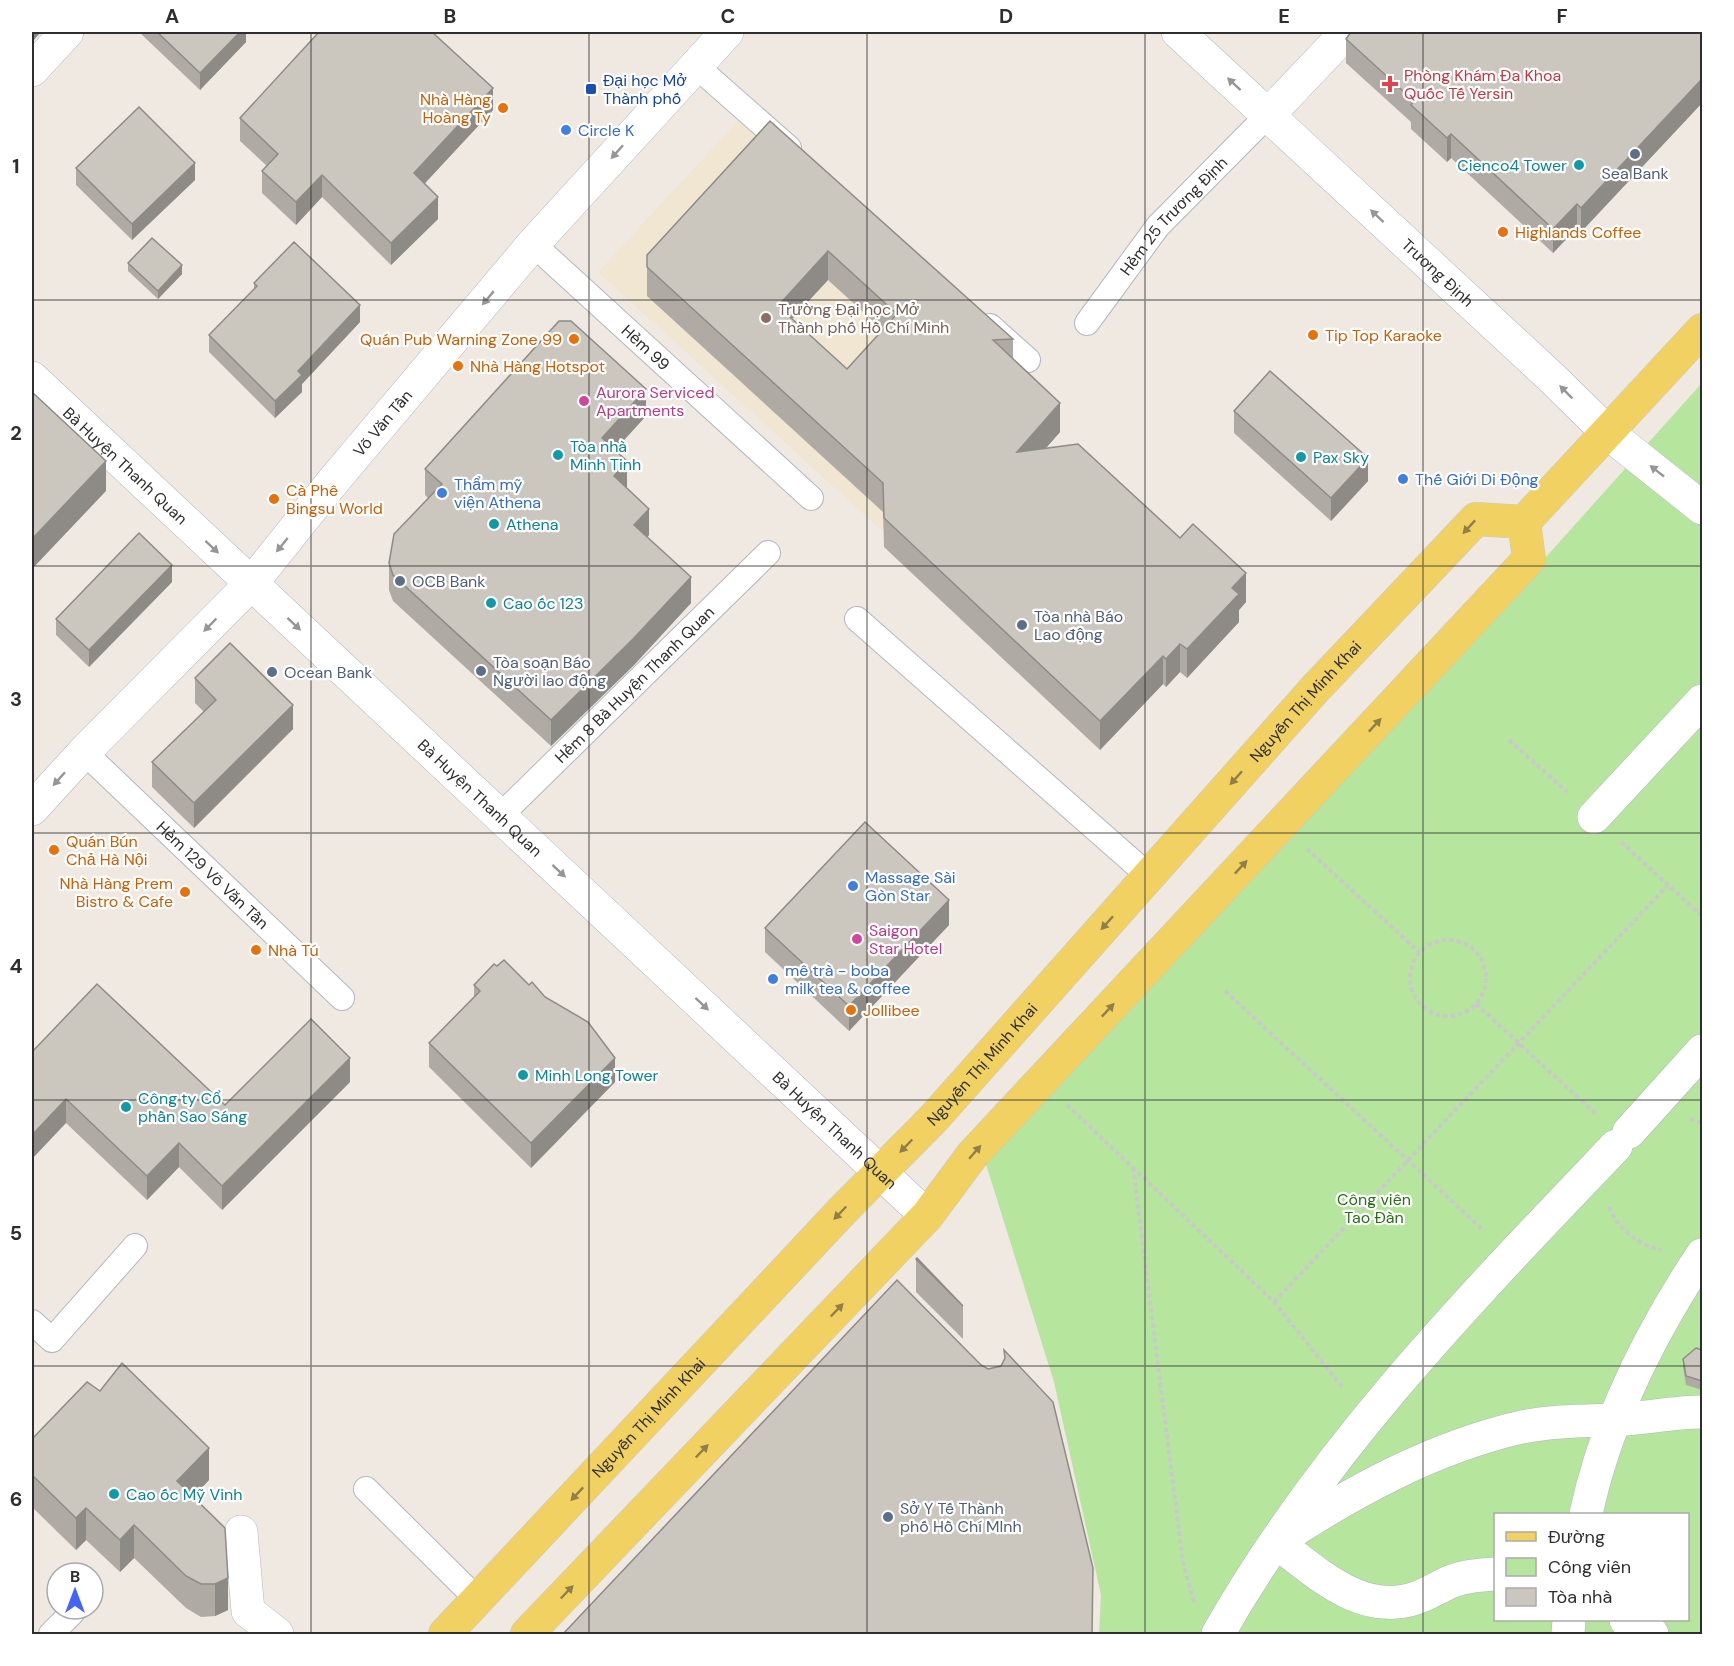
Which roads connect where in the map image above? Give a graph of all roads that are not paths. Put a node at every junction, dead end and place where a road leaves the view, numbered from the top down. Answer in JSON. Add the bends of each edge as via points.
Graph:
{"nodes":[{"id":1,"x":67,"y":32,"type":"edge"},
{"id":2,"x":727,"y":32,"type":"edge"},
{"id":3,"x":1178,"y":32,"type":"edge"},
{"id":4,"x":1347,"y":32,"type":"edge"},
{"id":5,"x":696,"y":66,"type":"junction"},
{"id":6,"x":32,"y":70,"type":"edge"},
{"id":7,"x":1268,"y":115,"type":"junction"},
{"id":8,"x":804,"y":161,"type":"edge"},
{"id":9,"x":533,"y":244,"type":"junction"},
{"id":10,"x":977,"y":314,"type":"edge"},
{"id":11,"x":1088,"y":323,"type":"dead end"},
{"id":12,"x":1702,"y":330,"type":"edge"},
{"id":13,"x":1028,"y":360,"type":"dead end"},
{"id":14,"x":32,"y":378,"type":"edge"},
{"id":15,"x":1608,"y":433,"type":"junction"},
{"id":16,"x":811,"y":498,"type":"dead end"},
{"id":17,"x":1702,"y":508,"type":"edge"},
{"id":18,"x":1524,"y":522,"type":"junction"},
{"id":19,"x":768,"y":554,"type":"dead end"},
{"id":20,"x":251,"y":584,"type":"junction"},
{"id":21,"x":857,"y":619,"type":"dead end"},
{"id":22,"x":1702,"y":701,"type":"edge"},
{"id":23,"x":84,"y":752,"type":"junction"},
{"id":24,"x":32,"y":809,"type":"edge"},
{"id":25,"x":500,"y":816,"type":"junction"},
{"id":26,"x":1594,"y":817,"type":"dead end"},
{"id":27,"x":1149,"y":876,"type":"junction"},
{"id":28,"x":342,"y":998,"type":"dead end"},
{"id":29,"x":1702,"y":1051,"type":"edge"},
{"id":30,"x":881,"y":1172,"type":"junction"},
{"id":31,"x":927,"y":1216,"type":"junction"},
{"id":32,"x":135,"y":1246,"type":"dead end"},
{"id":33,"x":1687,"y":1253,"type":"edge"},
{"id":34,"x":32,"y":1322,"type":"edge"},
{"id":35,"x":1702,"y":1412,"type":"edge"},
{"id":36,"x":1613,"y":1420,"type":"junction"},
{"id":37,"x":366,"y":1489,"type":"dead end"},
{"id":38,"x":1587,"y":1513,"type":"edge"},
{"id":39,"x":241,"y":1532,"type":"dead end"},
{"id":40,"x":1276,"y":1542,"type":"junction"},
{"id":41,"x":1494,"y":1574,"type":"edge"},
{"id":42,"x":478,"y":1600,"type":"junction"},
{"id":43,"x":64,"y":1621,"type":"edge"},
{"id":44,"x":1628,"y":1621,"type":"edge"},
{"id":45,"x":51,"y":1635,"type":"edge"},
{"id":46,"x":276,"y":1635,"type":"edge"},
{"id":47,"x":445,"y":1635,"type":"edge"},
{"id":48,"x":526,"y":1635,"type":"edge"},
{"id":49,"x":1218,"y":1635,"type":"edge"},
{"id":50,"x":1652,"y":1635,"type":"edge"}],
"edges":[{"from":1,"to":6,"type":"street"},
{"from":2,"to":5,"type":"street","name":"Võ Văn Tần"},
{"from":7,"to":3,"type":"street","name":"Trương Định","one_way":true},
{"from":4,"to":7,"type":"street"},
{"from":5,"to":8,"type":"lane"},
{"from":5,"to":9,"type":"street","name":"Võ Văn Tần","one_way":true},
{"from":7,"to":11,"type":"lane","name":"Hẻm 25 Trương Định","via":[[1158,226]]},
{"from":15,"to":7,"type":"street","name":"Trương Định","one_way":true},
{"from":9,"to":16,"type":"lane","name":"Hẻm 99"},
{"from":9,"to":20,"type":"street","name":"Võ Văn Tần","one_way":true,"via":[[330,484]]},
{"from":10,"to":13,"type":"lane"},
{"from":12,"to":15,"type":"main road"},
{"from":14,"to":20,"type":"street","name":"Bà Huyện Thanh Quan","one_way":true},
{"from":17,"to":15,"type":"street","name":"Trương Định","one_way":true},
{"from":15,"to":18,"type":"main road"},
{"from":18,"to":27,"type":"main road","name":"Nguyễn Thị Minh Khai","one_way":true,"via":[[1476,519],[1314,690]]},
{"from":31,"to":18,"type":"main road","one_way":true,"via":[[973,1154],[1529,559]]},
{"from":19,"to":25,"type":"lane","name":"Hẻm 8 Bà Huyện Thanh Quan"},
{"from":20,"to":23,"type":"street","name":"Võ Văn Tần","one_way":true},
{"from":20,"to":25,"type":"street","name":"Bà Huyện Thanh Quan","one_way":true},
{"from":21,"to":27,"type":"lane"},
{"from":22,"to":26,"type":"street"},
{"from":23,"to":24,"type":"street","name":"Võ Văn Tần","one_way":true},
{"from":23,"to":28,"type":"lane","name":"Hẻm 129 Võ Văn Tần"},
{"from":25,"to":30,"type":"street","name":"Bà Huyện Thanh Quan","one_way":true},
{"from":27,"to":30,"type":"main road","name":"Nguyễn Thị Minh Khai","one_way":true},
{"from":29,"to":40,"type":"street","via":[[1405,1372],[1337,1455]]},
{"from":30,"to":31,"type":"street","name":"Bà Huyện Thanh Quan"},
{"from":30,"to":42,"type":"main road","name":"Nguyễn Thị Minh Khai","one_way":true},
{"from":48,"to":31,"type":"main road","one_way":true,"via":[[885,1280]]},
{"from":32,"to":34,"type":"lane","via":[[52,1340]]},
{"from":33,"to":36,"type":"street"},
{"from":35,"to":36,"type":"street"},
{"from":36,"to":38,"type":"street"},
{"from":36,"to":40,"type":"street","via":[[1551,1422],[1467,1444],[1367,1487]]},
{"from":37,"to":42,"type":"lane"},
{"from":39,"to":46,"type":"street","via":[[248,1611]]},
{"from":40,"to":41,"type":"street","via":[[1336,1586],[1373,1601],[1413,1600],[1450,1582]]},
{"from":40,"to":49,"type":"street"},
{"from":42,"to":47,"type":"main road","name":"Nguyễn Thị Minh Khai"},
{"from":43,"to":45,"type":"lane"},
{"from":44,"to":50,"type":"street"}]}
